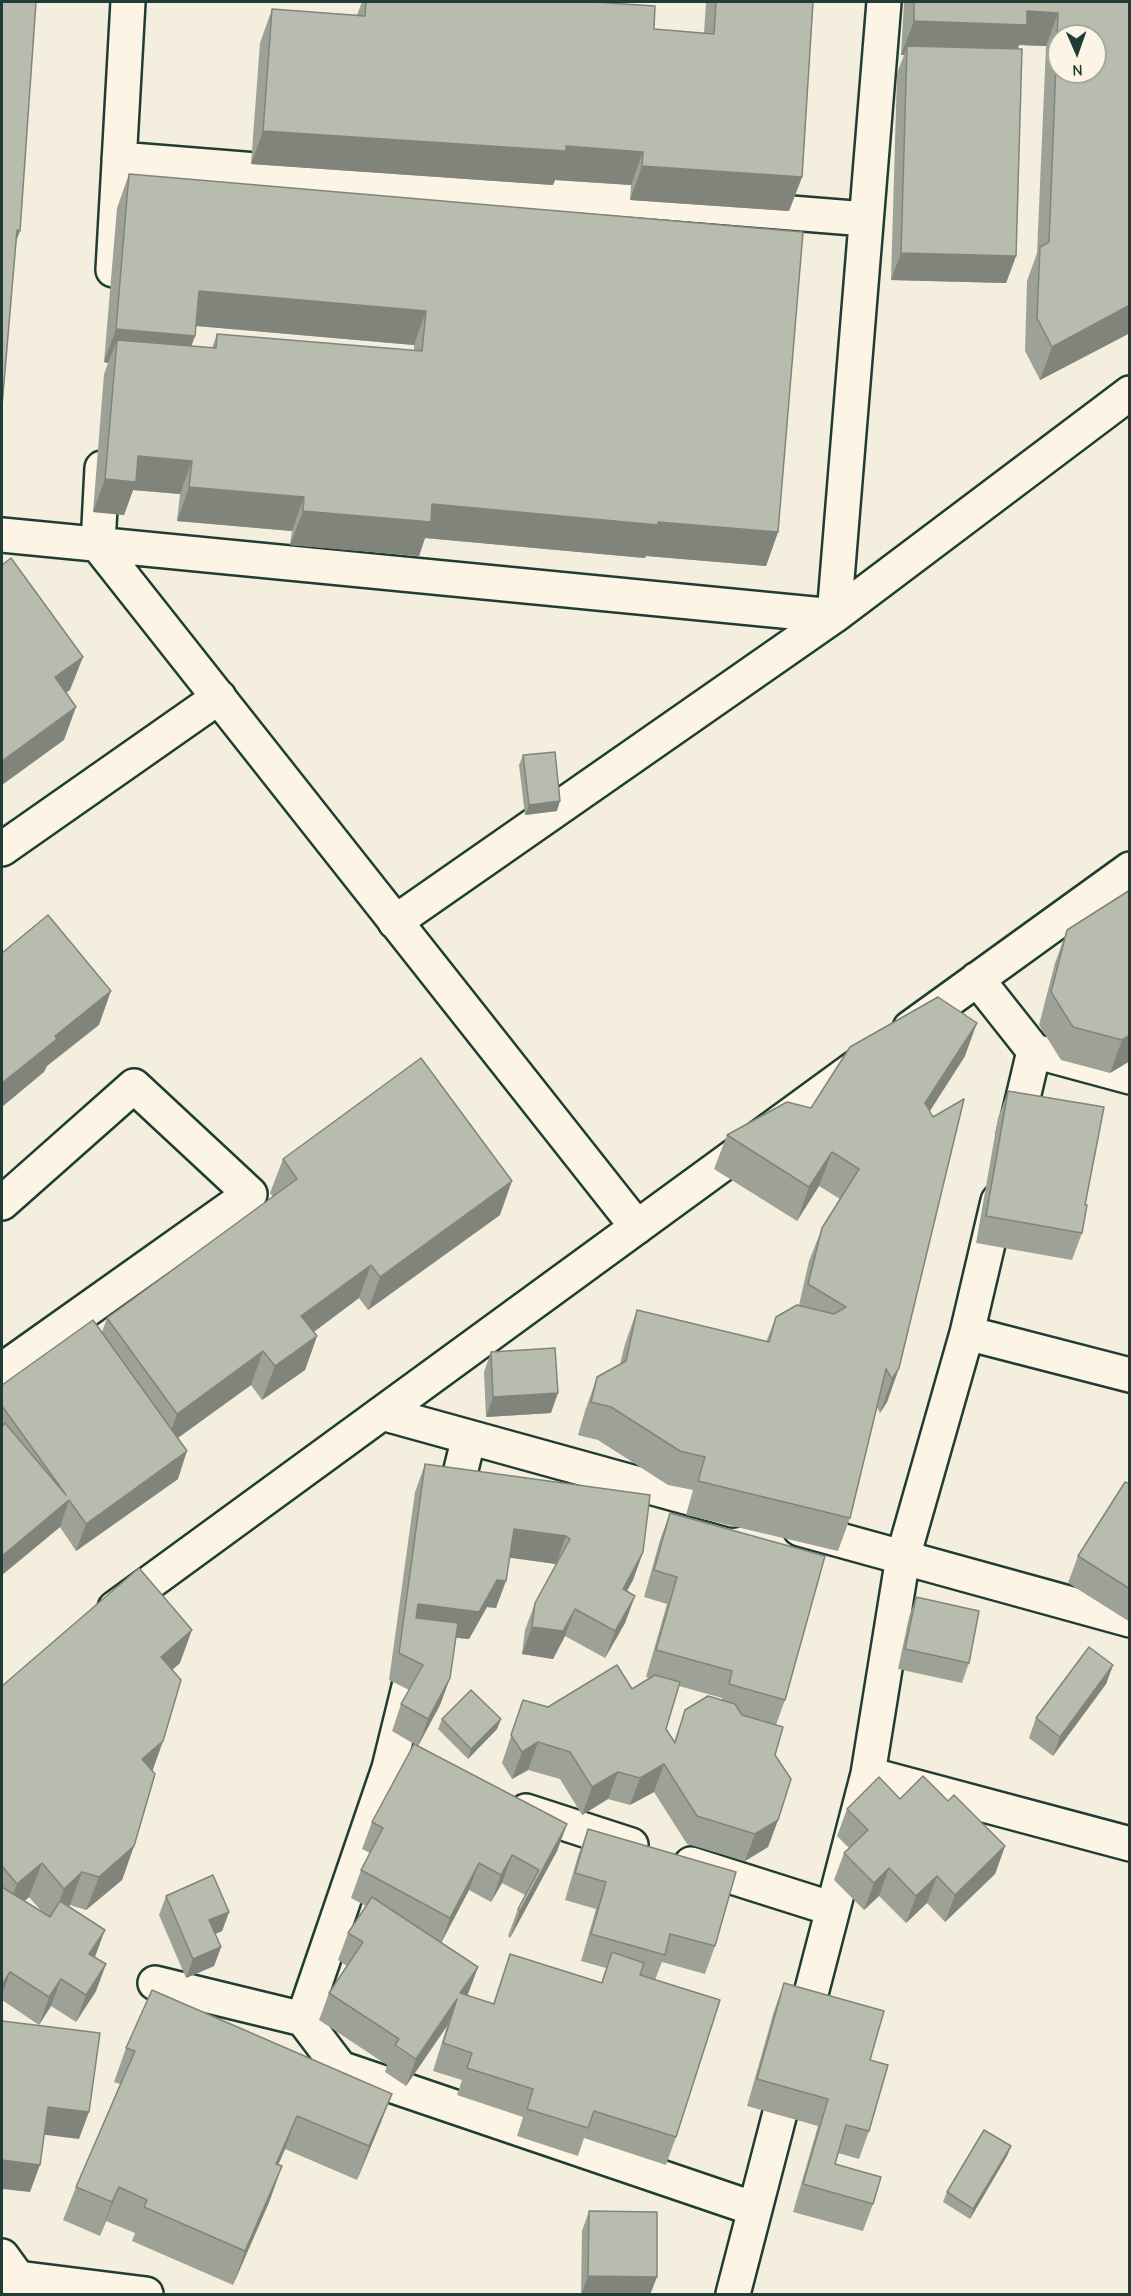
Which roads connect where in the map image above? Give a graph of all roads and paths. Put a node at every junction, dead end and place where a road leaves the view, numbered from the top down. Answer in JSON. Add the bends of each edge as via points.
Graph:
{"nodes":[{"id":1,"x":128,"y":2,"type":"edge"},
{"id":2,"x":884,"y":2,"type":"edge"},
{"id":3,"x":120,"y":159,"type":"junction"},
{"id":4,"x":866,"y":219,"type":"junction"},
{"id":5,"x":112,"y":299,"type":"dead end"},
{"id":6,"x":1130,"y":393,"type":"edge"},
{"id":7,"x":104,"y":440,"type":"dead end"},
{"id":8,"x":2,"y":535,"type":"edge"},
{"id":9,"x":98,"y":545,"type":"junction"},
{"id":10,"x":834,"y":616,"type":"junction"},
{"id":11,"x":219,"y":698,"type":"junction"},
{"id":12,"x":2,"y":849,"type":"edge"},
{"id":13,"x":1127,"y":873,"type":"edge"},
{"id":14,"x":395,"y":922,"type":"junction"},
{"id":15,"x":977,"y":979,"type":"junction"},
{"id":16,"x":1034,"y":1051,"type":"junction"},
{"id":17,"x":1130,"y":1077,"type":"edge"},
{"id":18,"x":2,"y":1203,"type":"edge"},
{"id":19,"x":637,"y":1227,"type":"junction"},
{"id":20,"x":967,"y":1333,"type":"junction"},
{"id":21,"x":2,"y":1370,"type":"edge"},
{"id":22,"x":1130,"y":1375,"type":"edge"},
{"id":23,"x":382,"y":1413,"type":"junction"},
{"id":24,"x":469,"y":1437,"type":"junction"},
{"id":25,"x":444,"y":1540,"type":"edge"},
{"id":26,"x":903,"y":1557,"type":"junction"},
{"id":27,"x":425,"y":1620,"type":"edge"},
{"id":28,"x":1130,"y":1620,"type":"edge"},
{"id":29,"x":95,"y":1623,"type":"edge"},
{"id":30,"x":868,"y":1774,"type":"junction"},
{"id":31,"x":503,"y":1804,"type":"edge"},
{"id":32,"x":1130,"y":1844,"type":"edge"},
{"id":33,"x":833,"y":1909,"type":"junction"},
{"id":34,"x":155,"y":1983,"type":"dead end"},
{"id":35,"x":303,"y":2019,"type":"junction"},
{"id":36,"x":755,"y":2209,"type":"junction"},
{"id":37,"x":7,"y":2270,"type":"edge"},
{"id":38,"x":146,"y":2295,"type":"edge"},
{"id":39,"x":733,"y":2295,"type":"edge"}],
"edges":[{"from":1,"to":3,"type":"street"},
{"from":2,"to":4,"type":"street"},
{"from":3,"to":4,"type":"street"},
{"from":3,"to":5,"type":"street"},
{"from":4,"to":10,"type":"street"},
{"from":6,"to":10,"type":"street"},
{"from":7,"to":9,"type":"street"},
{"from":8,"to":9,"type":"street"},
{"from":9,"to":10,"type":"street"},
{"from":9,"to":11,"type":"street"},
{"from":10,"to":14,"type":"street"},
{"from":11,"to":12,"type":"street"},
{"from":11,"to":14,"type":"street"},
{"from":13,"to":15,"type":"street"},
{"from":14,"to":19,"type":"street"},
{"from":15,"to":16,"type":"street"},
{"from":15,"to":19,"type":"street"},
{"from":16,"to":17,"type":"street"},
{"from":16,"to":20,"type":"street"},
{"from":18,"to":21,"type":"street","via":[[134,1086],[250,1194]]},
{"from":19,"to":23,"type":"street"},
{"from":20,"to":22,"type":"street"},
{"from":20,"to":26,"type":"street"},
{"from":23,"to":24,"type":"street"},
{"from":23,"to":29,"type":"street"},
{"from":24,"to":25,"type":"street"},
{"from":24,"to":26,"type":"street"},
{"from":26,"to":28,"type":"street"},
{"from":26,"to":30,"type":"street"},
{"from":27,"to":35,"type":"street","via":[[401,1772]]},
{"from":30,"to":32,"type":"street"},
{"from":30,"to":33,"type":"street"},
{"from":31,"to":33,"type":"street"},
{"from":33,"to":36,"type":"street"},
{"from":34,"to":35,"type":"street"},
{"from":35,"to":36,"type":"street","via":[[340,2068]]},
{"from":36,"to":39,"type":"street"},
{"from":37,"to":38,"type":"street"}]}
